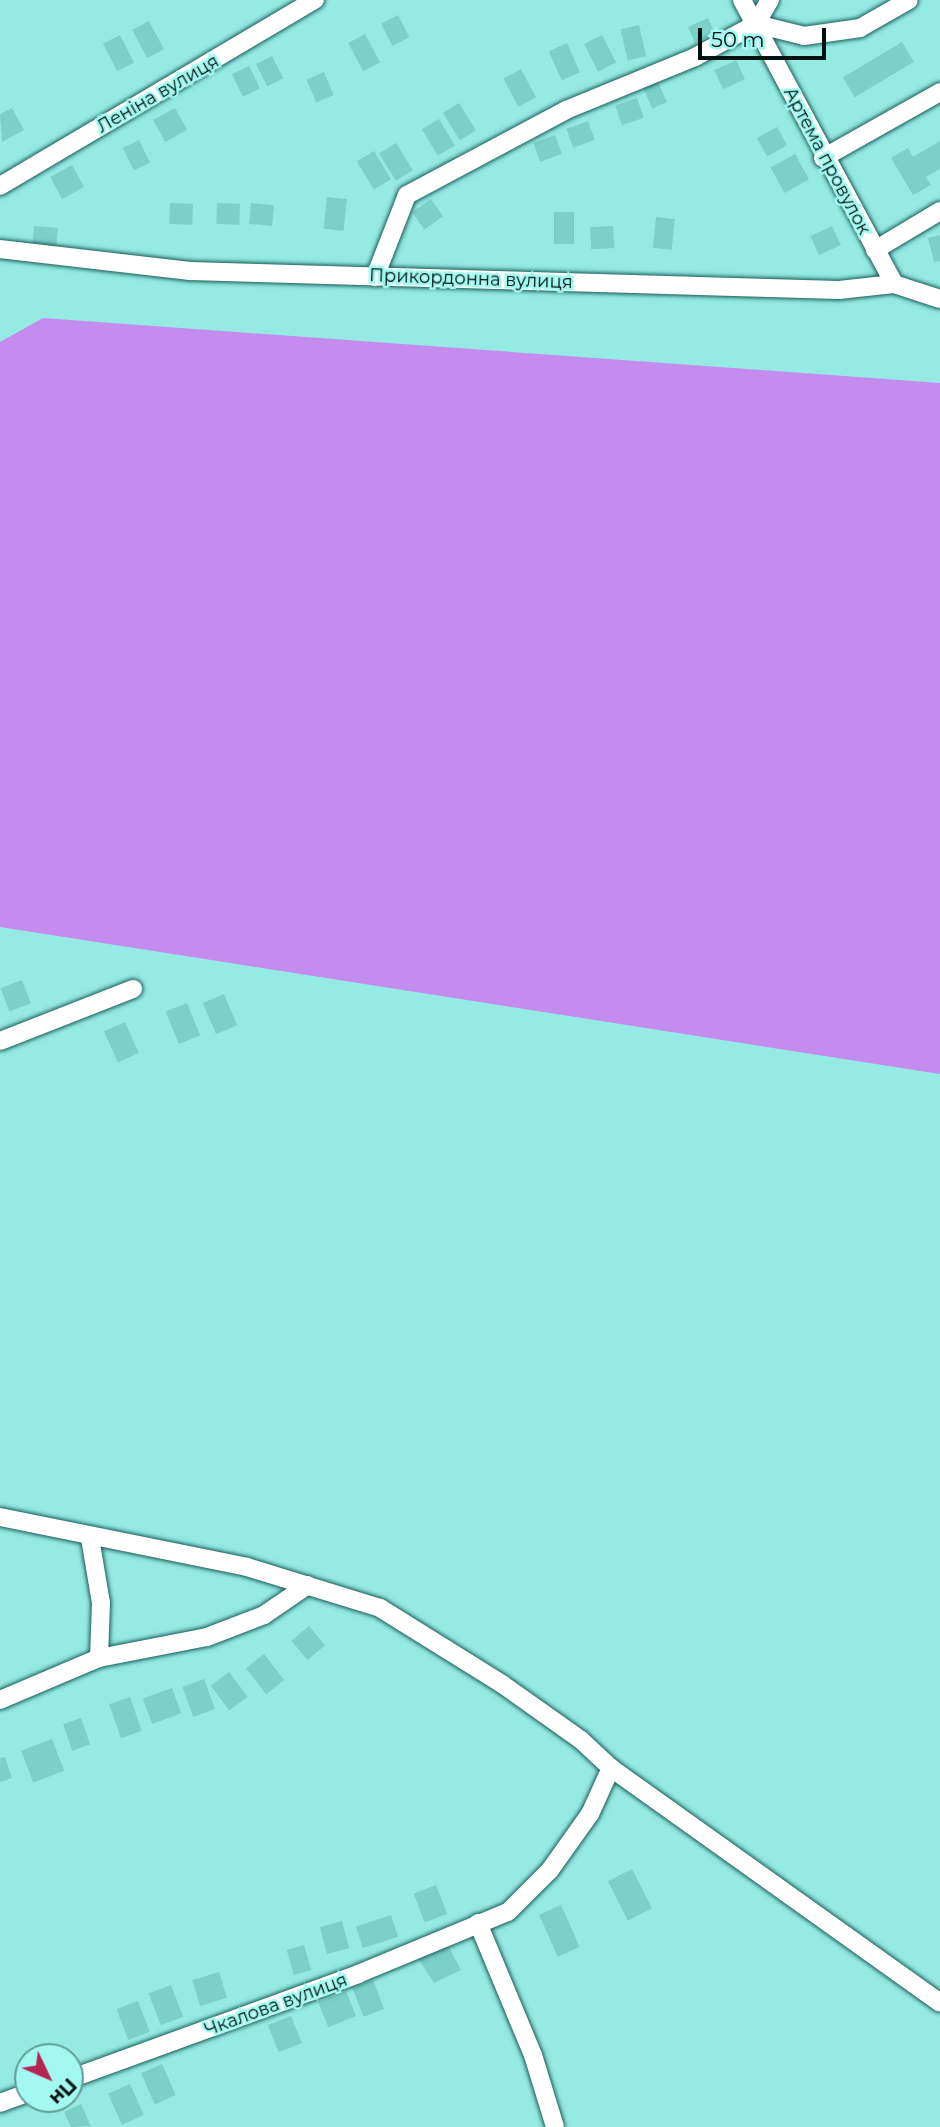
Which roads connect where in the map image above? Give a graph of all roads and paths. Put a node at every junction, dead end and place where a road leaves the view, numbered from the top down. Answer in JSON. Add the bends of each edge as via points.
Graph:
{"nodes":[{"id":1,"x":316,"y":0,"type":"edge"},
{"id":2,"x":742,"y":0,"type":"edge"},
{"id":3,"x":769,"y":0,"type":"edge"},
{"id":4,"x":909,"y":0,"type":"edge"},
{"id":5,"x":756,"y":24,"type":"junction"},
{"id":6,"x":940,"y":92,"type":"edge"},
{"id":7,"x":823,"y":158,"type":"junction"},
{"id":8,"x":0,"y":186,"type":"edge"},
{"id":9,"x":940,"y":211,"type":"edge"},
{"id":10,"x":0,"y":249,"type":"edge"},
{"id":11,"x":875,"y":250,"type":"junction"},
{"id":12,"x":375,"y":276,"type":"junction"},
{"id":13,"x":894,"y":284,"type":"junction"},
{"id":14,"x":940,"y":299,"type":"edge"},
{"id":15,"x":133,"y":989,"type":"dead end"},
{"id":16,"x":0,"y":1041,"type":"edge"},
{"id":17,"x":0,"y":1517,"type":"edge"},
{"id":18,"x":90,"y":1538,"type":"junction"},
{"id":19,"x":308,"y":1585,"type":"junction"},
{"id":20,"x":99,"y":1658,"type":"junction"},
{"id":21,"x":0,"y":1700,"type":"edge"},
{"id":22,"x":611,"y":1768,"type":"junction"},
{"id":23,"x":478,"y":1923,"type":"junction"},
{"id":24,"x":940,"y":2003,"type":"edge"},
{"id":25,"x":84,"y":2074,"type":"edge"},
{"id":26,"x":555,"y":2127,"type":"edge"}],
"edges":[{"from":1,"to":8,"type":"street","name":"Леніна вулиця"},
{"from":2,"to":5,"type":"street","name":"Артема провулок"},
{"from":3,"to":5,"type":"street"},
{"from":4,"to":5,"type":"street","via":[[860,28],[804,36]]},
{"from":5,"to":7,"type":"street","name":"Артема провулок"},
{"from":5,"to":12,"type":"street","via":[[695,57],[566,110],[407,195]]},
{"from":6,"to":7,"type":"street"},
{"from":7,"to":11,"type":"street","name":"Артема провулок"},
{"from":9,"to":11,"type":"street"},
{"from":10,"to":12,"type":"street","name":"Прикордонна вулиця","via":[[190,271]]},
{"from":11,"to":13,"type":"street","name":"Артема провулок"},
{"from":12,"to":13,"type":"street","name":"Прикордонна вулиця","via":[[839,290]]},
{"from":13,"to":14,"type":"street","name":"Прикордонна вулиця"},
{"from":15,"to":16,"type":"street"},
{"from":17,"to":18,"type":"street"},
{"from":18,"to":19,"type":"street","via":[[247,1567]]},
{"from":18,"to":20,"type":"street","via":[[101,1602]]},
{"from":19,"to":20,"type":"street","via":[[264,1615],[207,1637]]},
{"from":19,"to":22,"type":"street","via":[[380,1608],[514,1692],[581,1740]]},
{"from":20,"to":21,"type":"street"},
{"from":22,"to":23,"type":"street","name":"Чкалова вулиця","via":[[590,1814],[550,1870],[508,1912]]},
{"from":22,"to":24,"type":"street"},
{"from":23,"to":25,"type":"street","name":"Чкалова вулиця","via":[[358,1974]]},
{"from":23,"to":26,"type":"street","via":[[534,2055]]}]}
